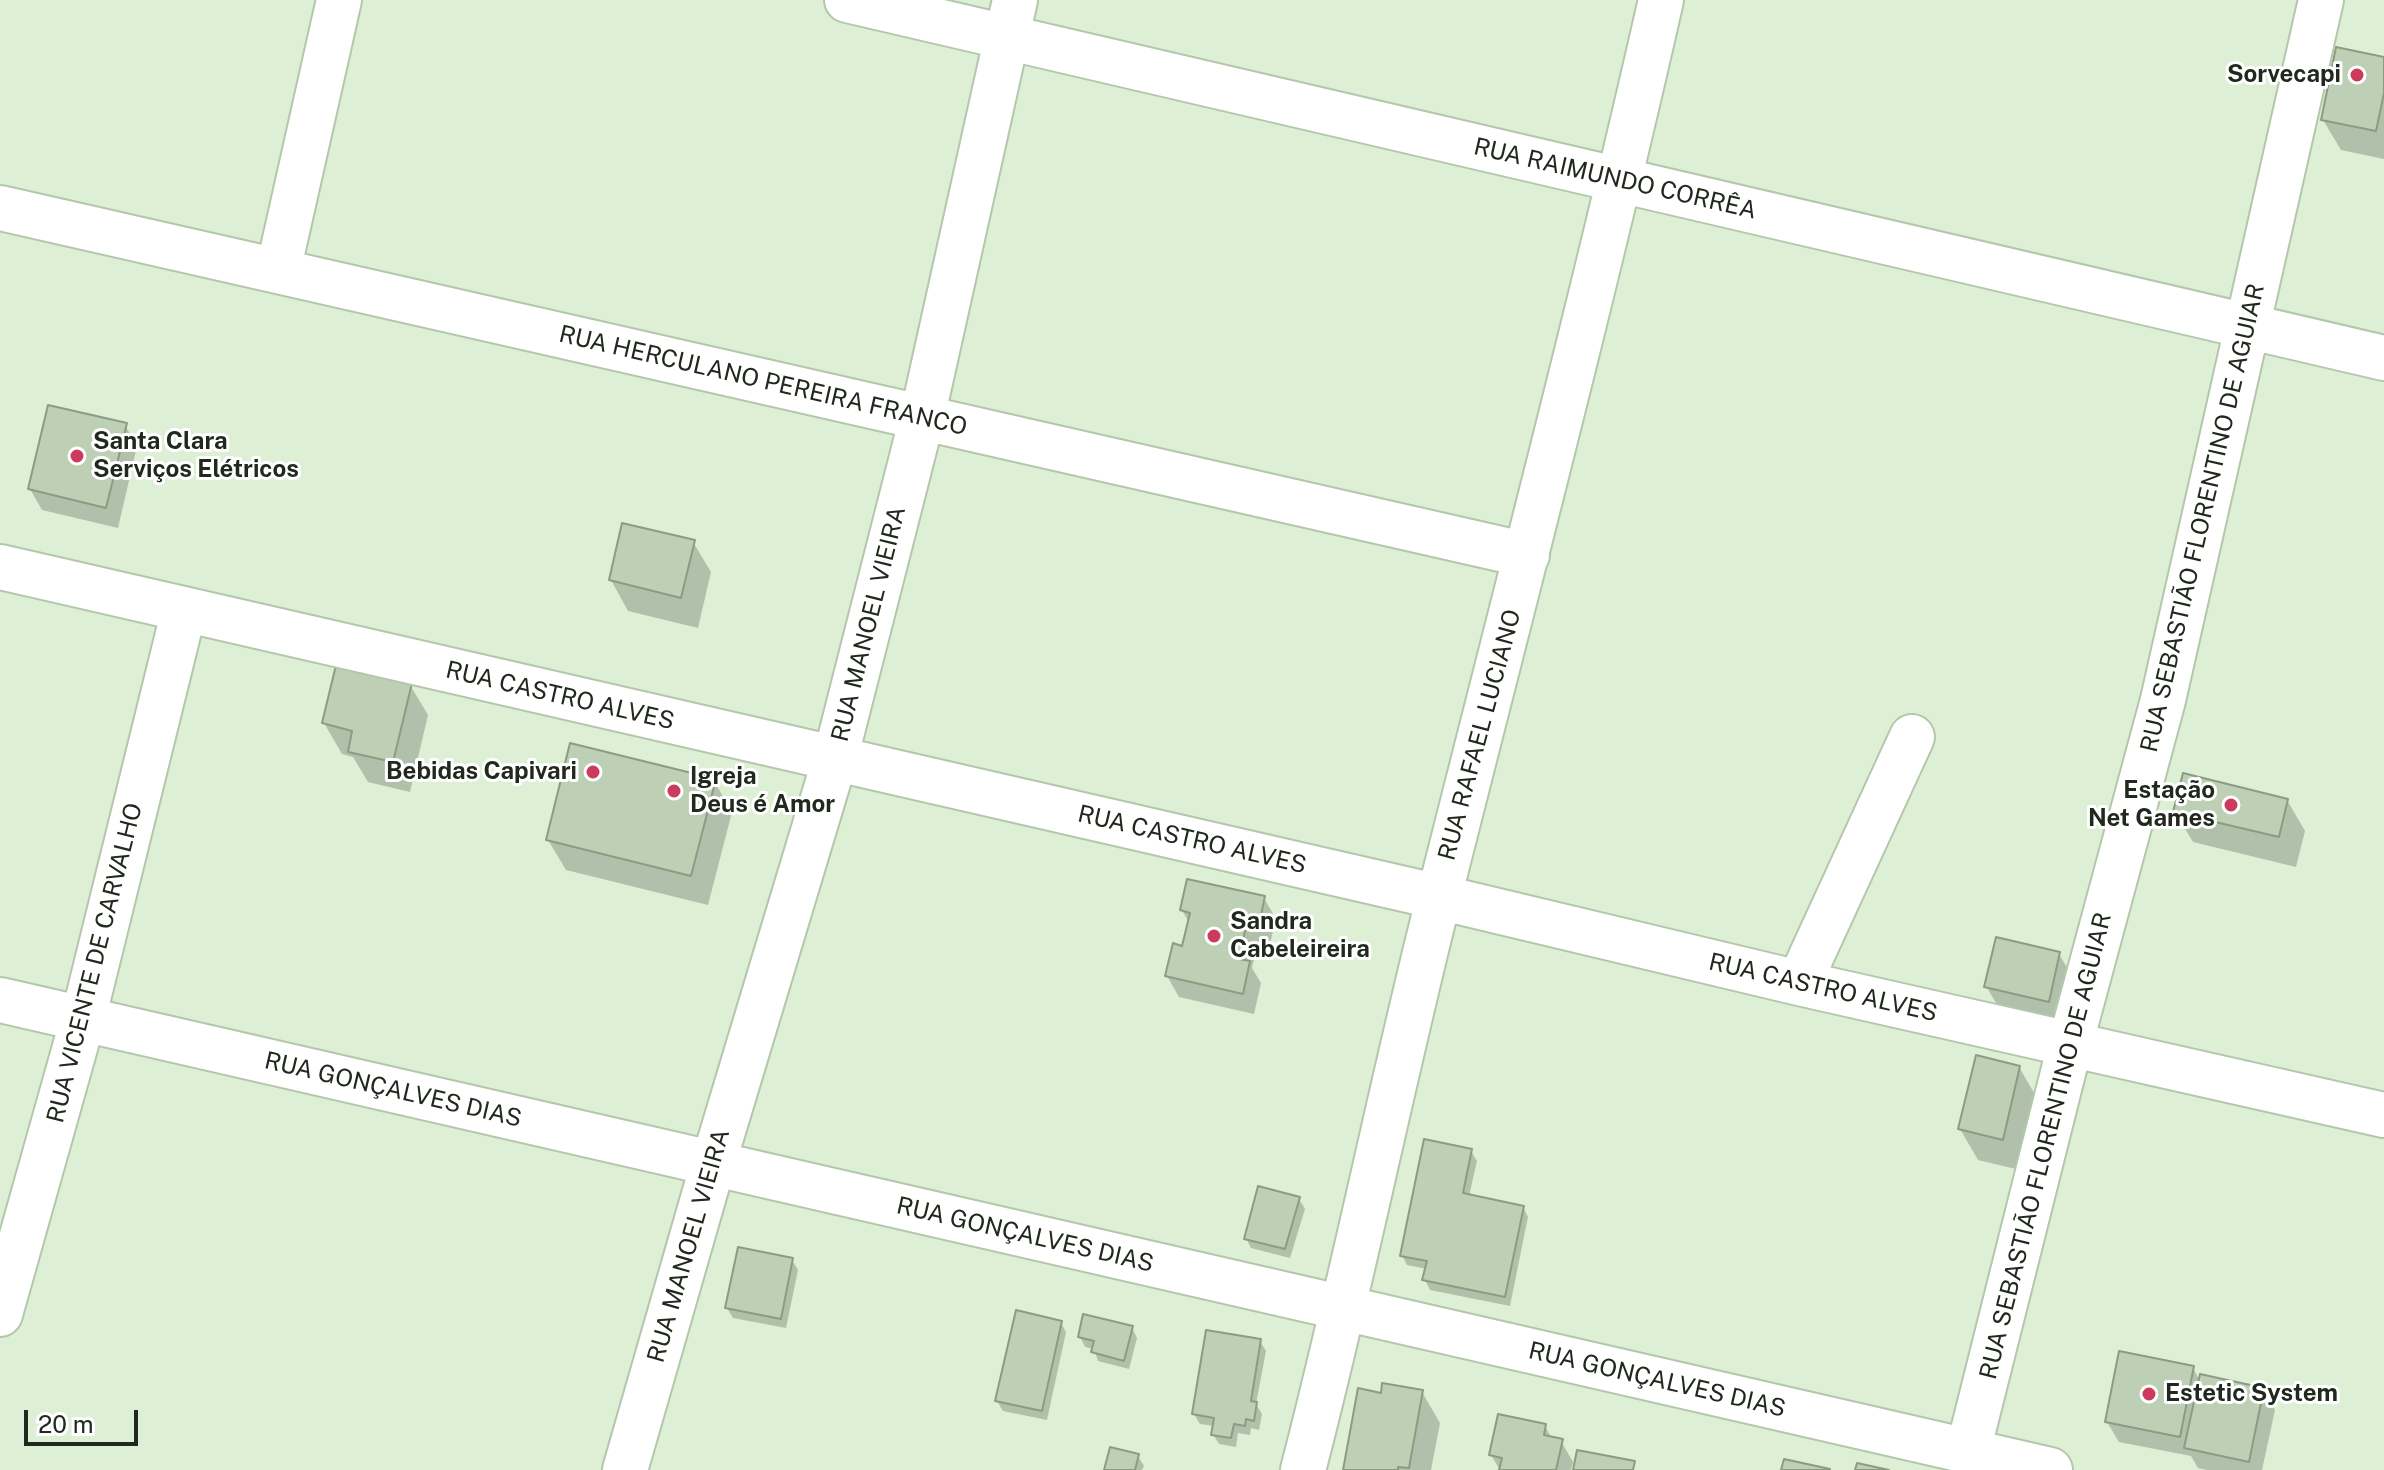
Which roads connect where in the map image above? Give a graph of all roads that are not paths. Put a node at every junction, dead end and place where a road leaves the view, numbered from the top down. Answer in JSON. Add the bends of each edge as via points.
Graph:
{"nodes":[{"id":1,"x":339,"y":0,"type":"edge"},
{"id":2,"x":847,"y":0,"type":"edge"},
{"id":3,"x":1661,"y":0,"type":"edge"},
{"id":4,"x":2321,"y":0,"type":"edge"},
{"id":5,"x":1011,"y":19,"type":"edge"},
{"id":6,"x":1620,"y":180,"type":"junction"},
{"id":7,"x":0,"y":208,"type":"edge"},
{"id":8,"x":278,"y":271,"type":"junction"},
{"id":9,"x":2249,"y":327,"type":"junction"},
{"id":10,"x":2384,"y":358,"type":"edge"},
{"id":11,"x":922,"y":418,"type":"junction"},
{"id":12,"x":1527,"y":555,"type":"junction"},
{"id":13,"x":0,"y":567,"type":"edge"},
{"id":14,"x":184,"y":610,"type":"junction"},
{"id":15,"x":1912,"y":737,"type":"dead end"},
{"id":16,"x":835,"y":759,"type":"junction"},
{"id":17,"x":1439,"y":897,"type":"junction"},
{"id":18,"x":1799,"y":983,"type":"junction"},
{"id":19,"x":0,"y":1000,"type":"edge"},
{"id":20,"x":83,"y":1019,"type":"junction"},
{"id":21,"x":2070,"y":1045,"type":"junction"},
{"id":22,"x":2384,"y":1115,"type":"edge"},
{"id":23,"x":713,"y":1164,"type":"junction"},
{"id":24,"x":1342,"y":1308,"type":"junction"},
{"id":25,"x":0,"y":1314,"type":"edge"},
{"id":26,"x":1968,"y":1451,"type":"junction"},
{"id":27,"x":625,"y":1470,"type":"edge"},
{"id":28,"x":1303,"y":1470,"type":"edge"},
{"id":29,"x":2050,"y":1470,"type":"edge"}],
"edges":[{"from":1,"to":8,"type":"street"},
{"from":2,"to":5,"type":"street","name":"RUA RAIMUNDO CORRÊA"},
{"from":3,"to":6,"type":"street","name":"RUA RAFAEL LUCIANO"},
{"from":4,"to":9,"type":"street","name":"RUA SEBASTIÃO FLORENTINO DE AGUIAR"},
{"from":5,"to":6,"type":"street","name":"RUA RAIMUNDO CORRÊA"},
{"from":5,"to":11,"type":"street","name":"RUA MANOEL VIEIRA"},
{"from":6,"to":9,"type":"street","name":"RUA RAIMUNDO CORRÊA"},
{"from":6,"to":12,"type":"street","name":"RUA RAFAEL LUCIANO"},
{"from":7,"to":8,"type":"street","name":"RUA HERCULANO PEREIRA FRANCO"},
{"from":8,"to":11,"type":"street","name":"RUA HERCULANO PEREIRA FRANCO"},
{"from":9,"to":10,"type":"street","name":"RUA RAIMUNDO CORRÊA"},
{"from":9,"to":21,"type":"street","name":"RUA SEBASTIÃO FLORENTINO DE AGUIAR","via":[[2163,700]]},
{"from":11,"to":12,"type":"street","name":"RUA HERCULANO PEREIRA FRANCO"},
{"from":11,"to":16,"type":"street","name":"RUA MANOEL VIEIRA"},
{"from":12,"to":17,"type":"street","name":"RUA RAFAEL LUCIANO"},
{"from":13,"to":14,"type":"street","name":"RUA CASTRO ALVES"},
{"from":14,"to":16,"type":"street","name":"RUA CASTRO ALVES"},
{"from":14,"to":20,"type":"street","name":"RUA VICENTE DE CARVALHO"},
{"from":15,"to":18,"type":"street"},
{"from":16,"to":17,"type":"street","name":"RUA CASTRO ALVES"},
{"from":16,"to":23,"type":"street","name":"RUA MANOEL VIEIRA"},
{"from":17,"to":18,"type":"street","name":"RUA CASTRO ALVES"},
{"from":17,"to":24,"type":"street","name":"RUA RAFAEL LUCIANO"},
{"from":18,"to":21,"type":"street","name":"RUA CASTRO ALVES"},
{"from":19,"to":20,"type":"street","name":"RUA GONÇALVES DIAS"},
{"from":20,"to":23,"type":"street","name":"RUA GONÇALVES DIAS"},
{"from":20,"to":25,"type":"street","name":"RUA VICENTE DE CARVALHO"},
{"from":21,"to":22,"type":"street","name":"RUA CASTRO ALVES"},
{"from":21,"to":26,"type":"street","name":"RUA SEBASTIÃO FLORENTINO DE AGUIAR"},
{"from":23,"to":24,"type":"street","name":"RUA GONÇALVES DIAS"},
{"from":23,"to":27,"type":"street","name":"RUA MANOEL VIEIRA"},
{"from":24,"to":26,"type":"street","name":"RUA GONÇALVES DIAS"},
{"from":24,"to":28,"type":"street","name":"RUA RAFAEL LUCIANO"},
{"from":26,"to":29,"type":"street","name":"RUA GONÇALVES DIAS"}]}
